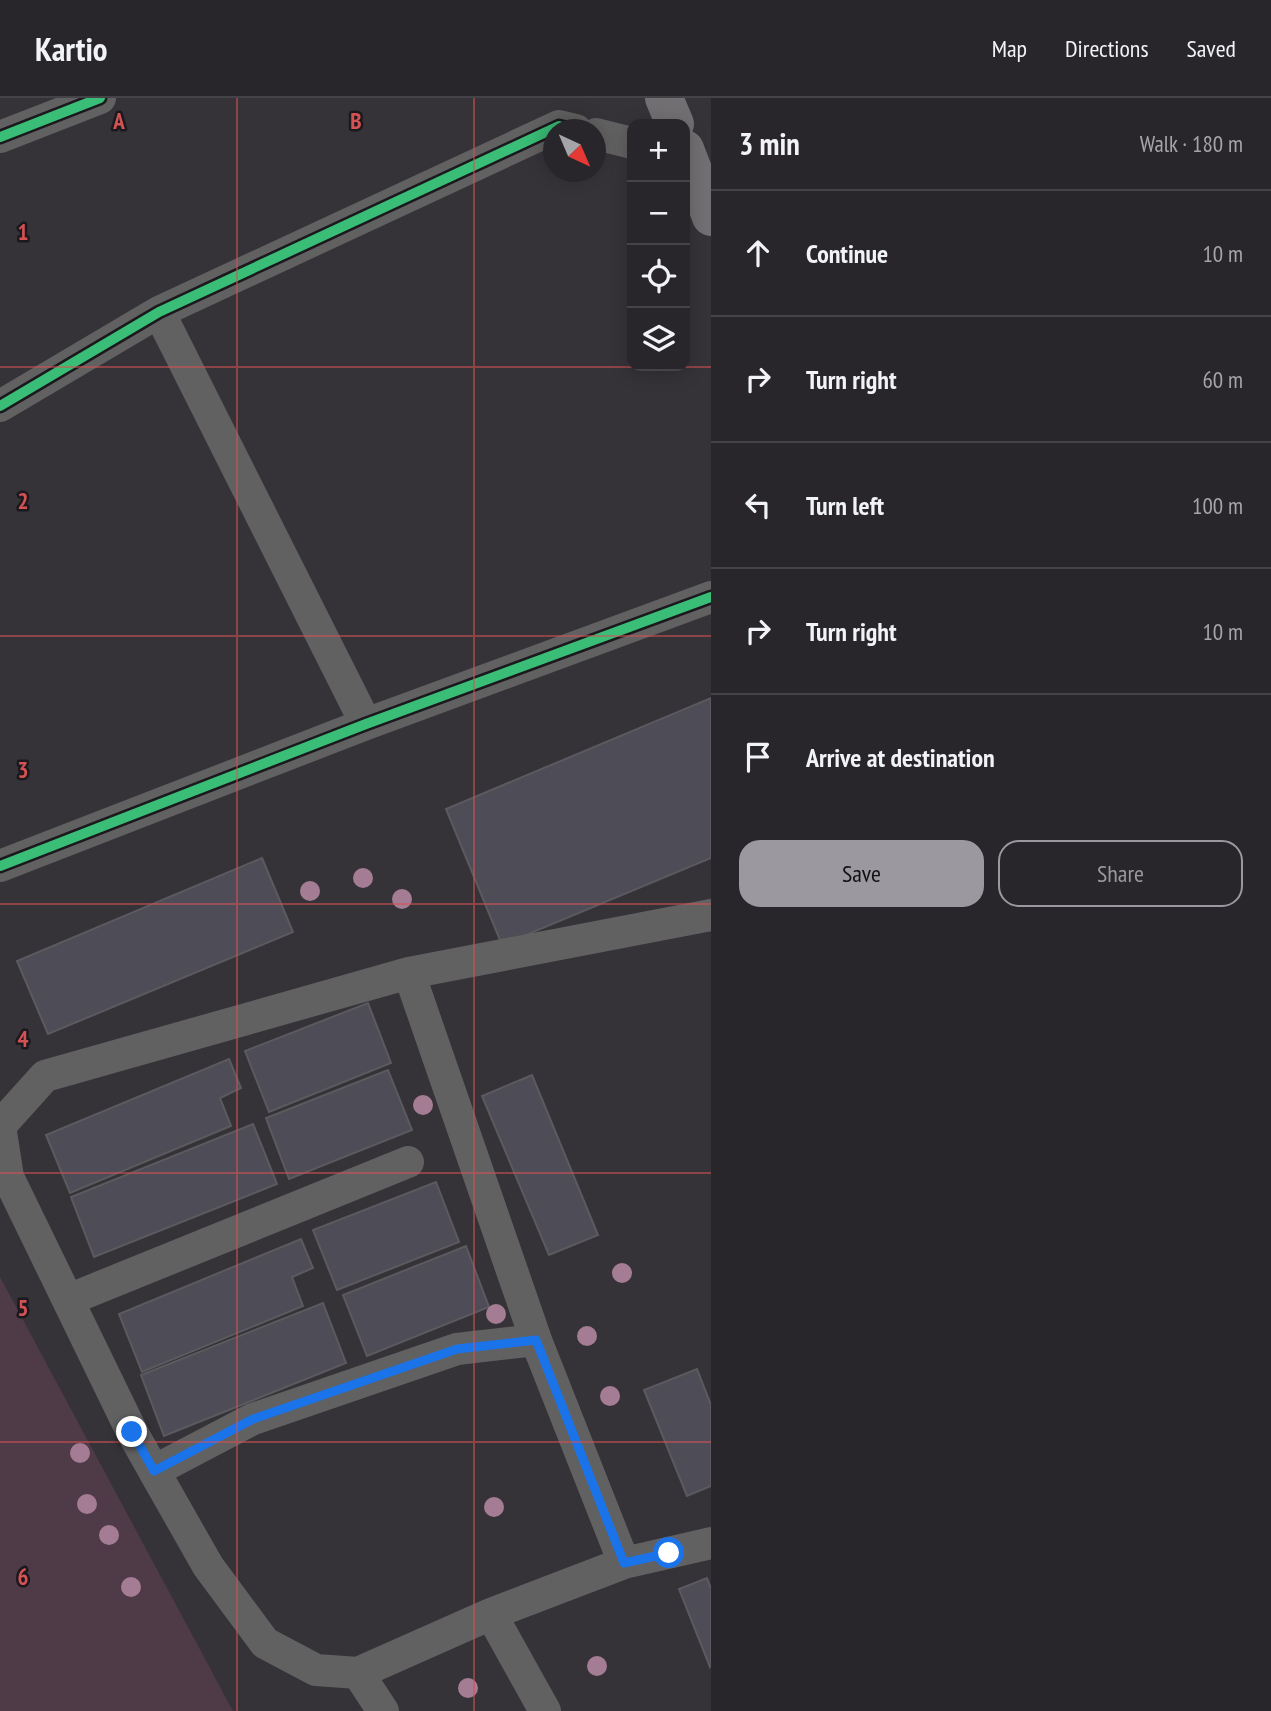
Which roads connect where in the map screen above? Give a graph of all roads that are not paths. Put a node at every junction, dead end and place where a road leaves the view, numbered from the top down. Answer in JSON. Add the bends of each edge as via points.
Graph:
{"nodes":[{"id":1,"x":100,"y":98,"type":"edge"},
{"id":2,"x":664,"y":98,"type":"edge"},
{"id":3,"x":674,"y":119,"type":"edge"},
{"id":4,"x":543,"y":132,"type":"edge"},
{"id":5,"x":606,"y":136,"type":"edge"},
{"id":6,"x":0,"y":137,"type":"edge"},
{"id":7,"x":627,"y":141,"type":"edge"},
{"id":8,"x":690,"y":153,"type":"edge"},
{"id":9,"x":711,"y":217,"type":"edge"},
{"id":10,"x":159,"y":312,"type":"junction"},
{"id":11,"x":0,"y":406,"type":"edge"},
{"id":12,"x":711,"y":597,"type":"edge"},
{"id":13,"x":366,"y":724,"type":"junction"},
{"id":14,"x":0,"y":866,"type":"edge"},
{"id":15,"x":711,"y":915,"type":"edge"},
{"id":16,"x":409,"y":973,"type":"junction"},
{"id":17,"x":408,"y":1162,"type":"dead end"},
{"id":18,"x":68,"y":1300,"type":"junction"},
{"id":19,"x":536,"y":1340,"type":"junction"},
{"id":20,"x":154,"y":1471,"type":"junction"},
{"id":21,"x":711,"y":1543,"type":"edge"},
{"id":22,"x":624,"y":1563,"type":"junction"},
{"id":23,"x":491,"y":1614,"type":"junction"},
{"id":24,"x":358,"y":1673,"type":"junction"},
{"id":25,"x":383,"y":1711,"type":"edge"},
{"id":26,"x":545,"y":1711,"type":"edge"}],
"edges":[{"from":1,"to":6,"type":"street"},
{"from":2,"to":3,"type":"highway"},
{"from":4,"to":10,"type":"street"},
{"from":5,"to":7,"type":"street"},
{"from":8,"to":9,"type":"highway"},
{"from":10,"to":11,"type":"street"},
{"from":10,"to":13,"type":"street"},
{"from":12,"to":13,"type":"street"},
{"from":13,"to":14,"type":"street"},
{"from":15,"to":16,"type":"street"},
{"from":16,"to":18,"type":"street","via":[[45,1076],[0,1126],[8,1177]]},
{"from":16,"to":19,"type":"street"},
{"from":17,"to":18,"type":"street"},
{"from":18,"to":20,"type":"street"},
{"from":19,"to":20,"type":"street","via":[[457,1349],[253,1419]]},
{"from":19,"to":22,"type":"street"},
{"from":20,"to":24,"type":"street","via":[[208,1566],[265,1643],[316,1670]]},
{"from":21,"to":22,"type":"street"},
{"from":22,"to":23,"type":"street"},
{"from":23,"to":24,"type":"street"},
{"from":23,"to":26,"type":"street"},
{"from":24,"to":25,"type":"street"}]}
